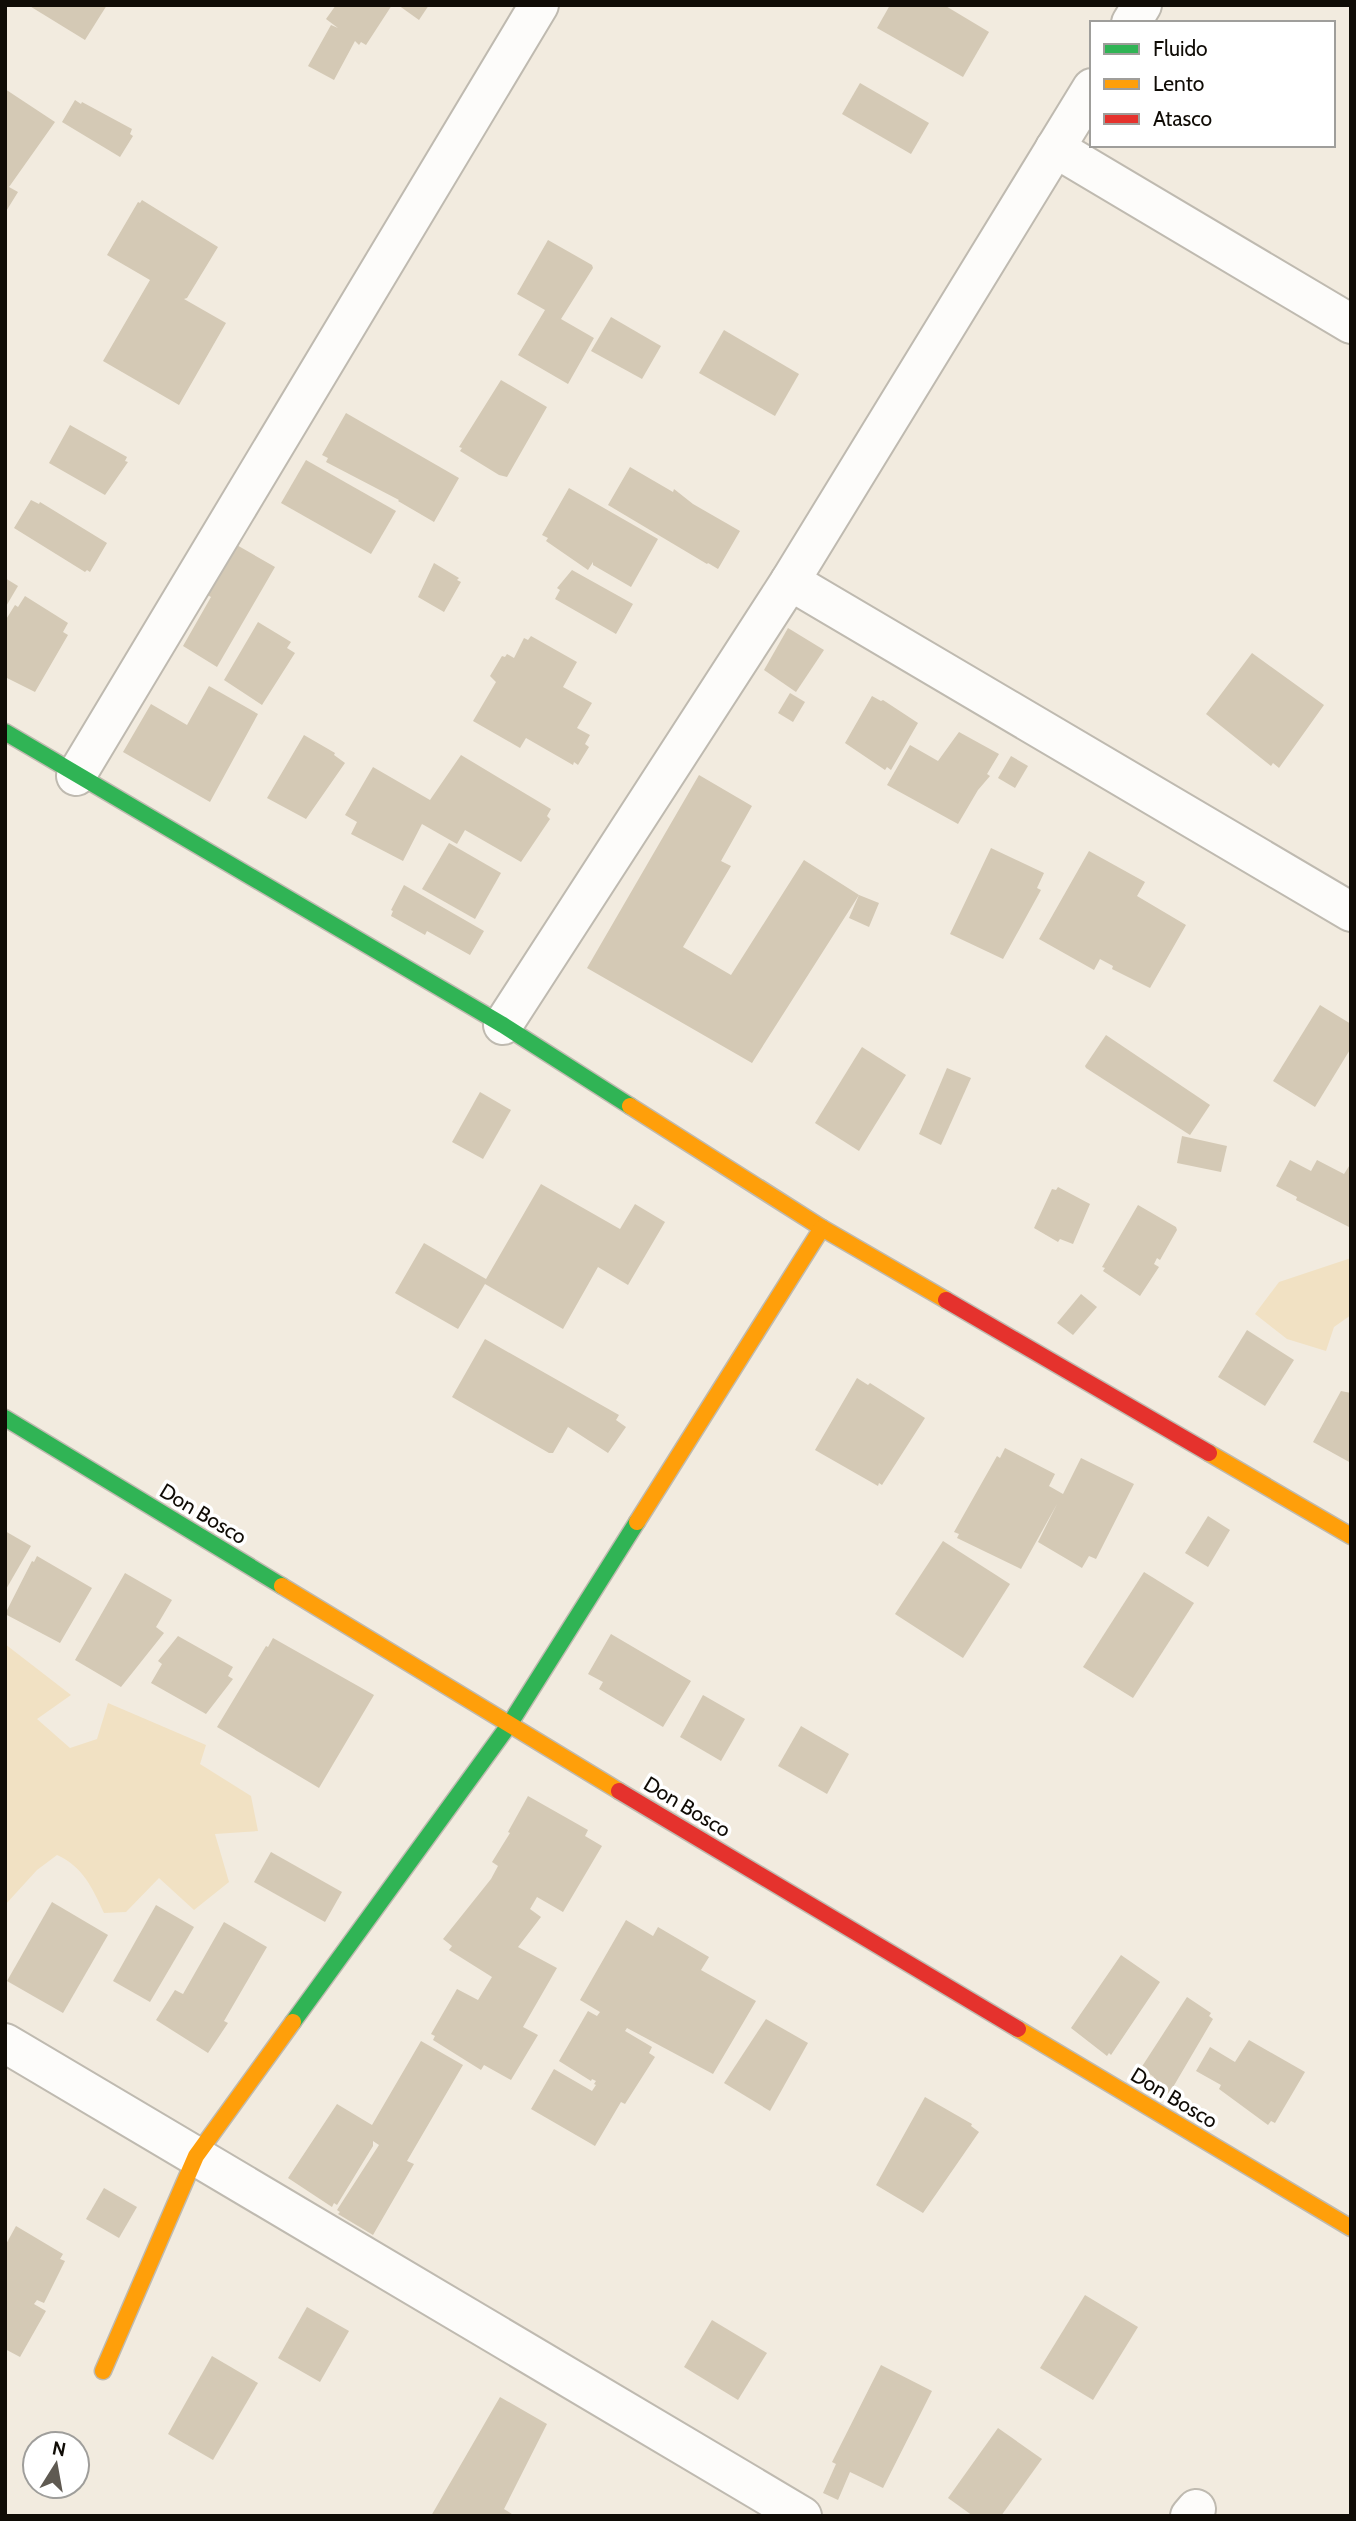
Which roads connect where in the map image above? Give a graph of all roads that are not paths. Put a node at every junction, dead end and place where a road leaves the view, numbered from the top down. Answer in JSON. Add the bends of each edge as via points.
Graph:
{"nodes":[{"id":1,"x":539,"y":5,"type":"edge"},
{"id":2,"x":1142,"y":5,"type":"edge"},
{"id":3,"x":1133,"y":21,"type":"edge"},
{"id":4,"x":1090,"y":91,"type":"edge"},
{"id":5,"x":1055,"y":148,"type":"junction"},
{"id":6,"x":1351,"y":324,"type":"edge"},
{"id":7,"x":790,"y":581,"type":"junction"},
{"id":8,"x":5,"y":733,"type":"edge"},
{"id":9,"x":76,"y":776,"type":"junction"},
{"id":10,"x":1351,"y":912,"type":"edge"},
{"id":11,"x":502,"y":1025,"type":"junction"},
{"id":12,"x":822,"y":1228,"type":"junction"},
{"id":13,"x":5,"y":1418,"type":"edge"},
{"id":14,"x":1351,"y":1536,"type":"edge"},
{"id":15,"x":509,"y":1725,"type":"junction"},
{"id":16,"x":5,"y":2043,"type":"edge"},
{"id":17,"x":196,"y":2156,"type":"junction"},
{"id":18,"x":1351,"y":2228,"type":"edge"},
{"id":19,"x":103,"y":2371,"type":"dead end"},
{"id":20,"x":802,"y":2516,"type":"edge"}],
"edges":[{"from":1,"to":9,"type":"street"},
{"from":2,"to":3,"type":"street"},
{"from":4,"to":5,"type":"street"},
{"from":5,"to":6,"type":"street"},
{"from":5,"to":7,"type":"street"},
{"from":7,"to":10,"type":"street"},
{"from":7,"to":11,"type":"street"},
{"from":8,"to":9,"type":"street"},
{"from":9,"to":11,"type":"street"},
{"from":11,"to":12,"type":"street"},
{"from":12,"to":14,"type":"street"},
{"from":12,"to":15,"type":"street"},
{"from":13,"to":15,"type":"street","name":"Don Bosco"},
{"from":15,"to":17,"type":"street"},
{"from":15,"to":18,"type":"street","name":"Don Bosco"},
{"from":16,"to":17,"type":"street"},
{"from":17,"to":19,"type":"street"},
{"from":17,"to":20,"type":"street"}]}
